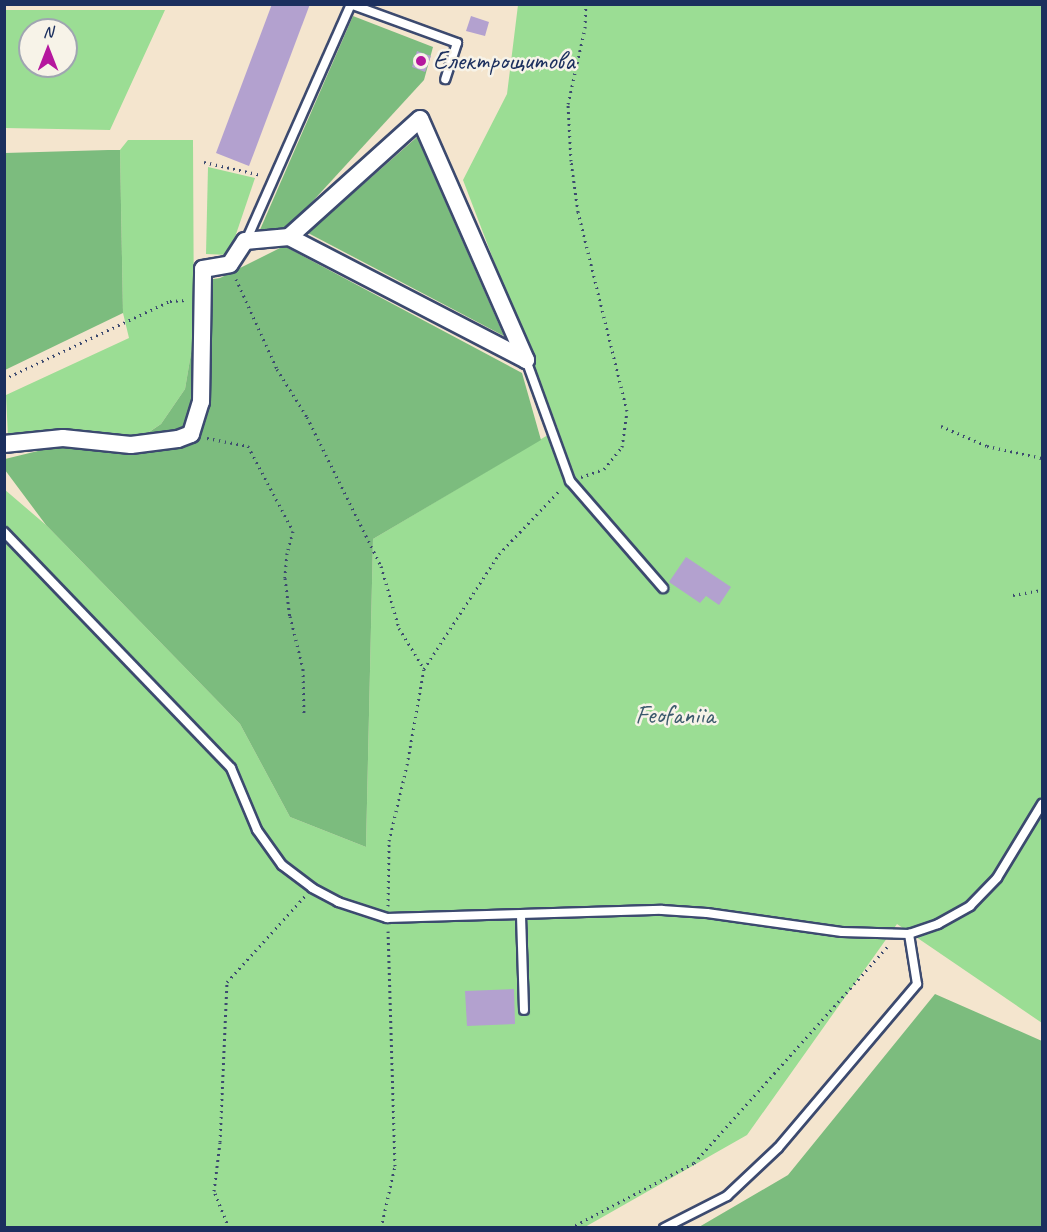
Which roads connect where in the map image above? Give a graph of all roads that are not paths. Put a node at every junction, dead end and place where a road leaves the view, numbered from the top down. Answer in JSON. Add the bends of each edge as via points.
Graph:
{"nodes":[{"id":1,"x":350,"y":5,"type":"edge"},
{"id":2,"x":446,"y":79,"type":"dead end"},
{"id":3,"x":289,"y":237,"type":"junction"},
{"id":4,"x":245,"y":242,"type":"junction"},
{"id":5,"x":526,"y":360,"type":"junction"},
{"id":6,"x":4,"y":444,"type":"edge"},
{"id":7,"x":4,"y":532,"type":"edge"},
{"id":8,"x":663,"y":588,"type":"dead end"},
{"id":9,"x":1042,"y":804,"type":"edge"},
{"id":10,"x":521,"y":915,"type":"junction"},
{"id":11,"x":909,"y":934,"type":"junction"},
{"id":12,"x":525,"y":1010,"type":"dead end"},
{"id":13,"x":664,"y":1227,"type":"edge"}],
"edges":[{"from":1,"to":2,"type":"lane","via":[[457,43]]},
{"from":1,"to":4,"type":"lane"},
{"from":3,"to":4,"type":"street"},
{"from":3,"to":5,"type":"street"},
{"from":3,"to":5,"type":"street","via":[[420,118]]},
{"from":4,"to":6,"type":"street","via":[[230,264],[203,269],[201,402],[191,434],[131,445],[63,438]]},
{"from":5,"to":8,"type":"lane","via":[[570,481]]},
{"from":7,"to":10,"type":"lane","via":[[231,768],[257,830],[282,865],[312,888],[338,902],[387,918]]},
{"from":9,"to":11,"type":"lane","via":[[997,878],[970,906],[938,924]]},
{"from":10,"to":11,"type":"lane","via":[[673,911],[842,932]]},
{"from":10,"to":12,"type":"lane"},
{"from":11,"to":13,"type":"lane","via":[[917,984],[778,1148],[727,1196]]}]}
